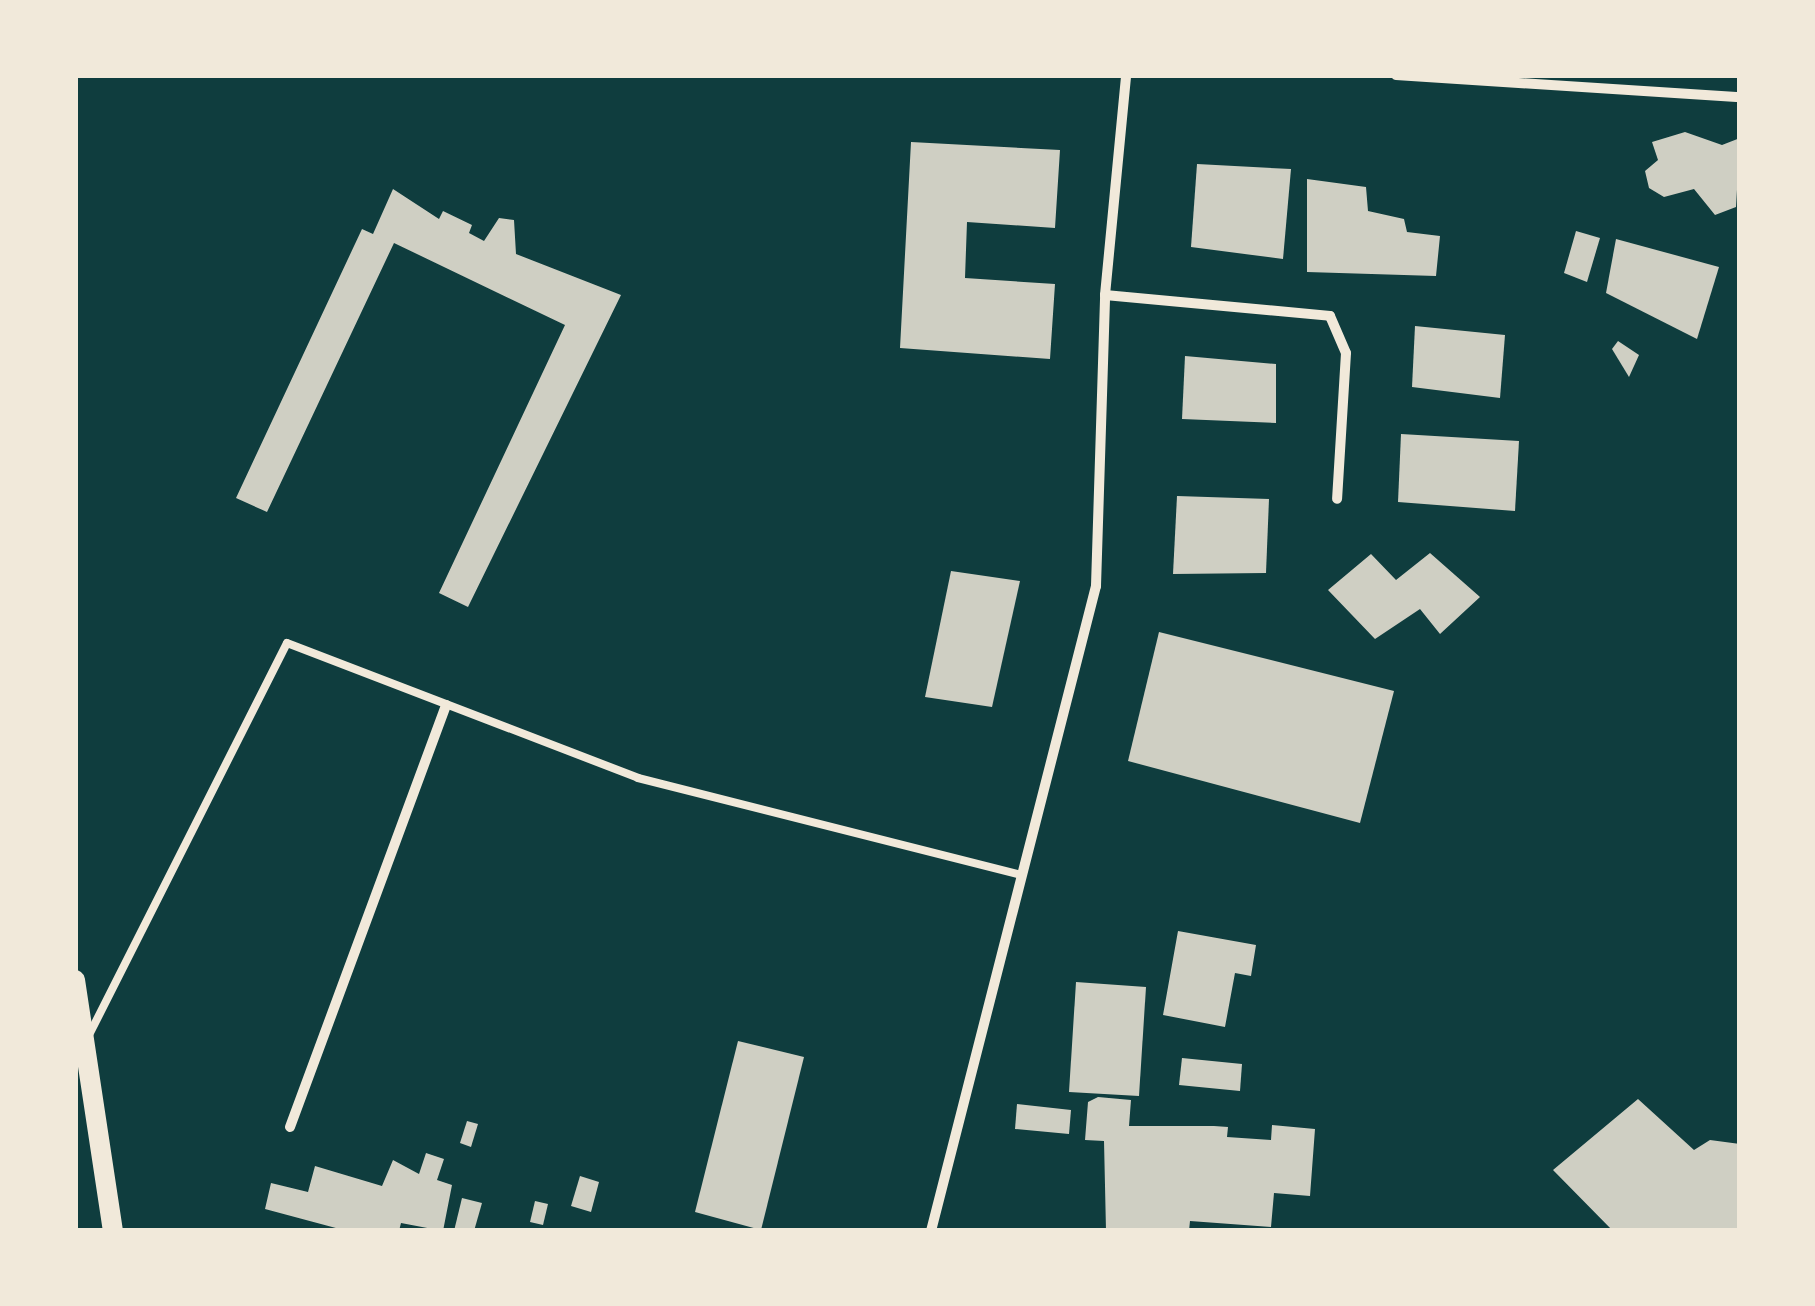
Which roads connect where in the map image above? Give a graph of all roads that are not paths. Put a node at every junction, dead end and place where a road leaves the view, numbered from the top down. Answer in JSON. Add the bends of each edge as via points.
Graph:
{"nodes":[{"id":1,"x":1126,"y":75,"type":"edge"},
{"id":2,"x":1396,"y":75,"type":"edge"},
{"id":3,"x":1740,"y":96,"type":"edge"},
{"id":4,"x":1106,"y":295,"type":"junction"},
{"id":5,"x":1337,"y":499,"type":"dead end"},
{"id":6,"x":446,"y":704,"type":"junction"},
{"id":7,"x":1022,"y":875,"type":"junction"},
{"id":8,"x":75,"y":980,"type":"edge"},
{"id":9,"x":84,"y":1044,"type":"junction"},
{"id":10,"x":290,"y":1127,"type":"dead end"},
{"id":11,"x":113,"y":1231,"type":"edge"},
{"id":12,"x":931,"y":1231,"type":"edge"}],
"edges":[{"from":1,"to":4,"type":"street"},
{"from":2,"to":3,"type":"street"},
{"from":4,"to":5,"type":"street","via":[[1330,316],[1346,353]]},
{"from":4,"to":7,"type":"street","via":[[1096,586]]},
{"from":6,"to":7,"type":"lane","via":[[638,778]]},
{"from":6,"to":9,"type":"lane","via":[[287,643]]},
{"from":6,"to":10,"type":"street"},
{"from":7,"to":12,"type":"street"},
{"from":8,"to":9,"type":"main road"},
{"from":9,"to":11,"type":"main road"}]}
